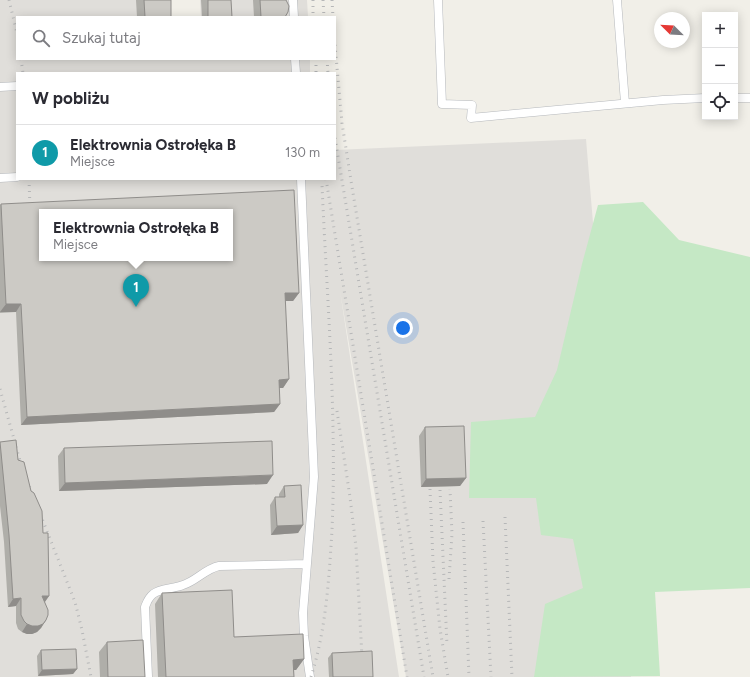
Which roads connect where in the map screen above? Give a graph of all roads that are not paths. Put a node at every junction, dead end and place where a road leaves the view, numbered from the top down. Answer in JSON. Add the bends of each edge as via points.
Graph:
{"nodes":[{"id":1,"x":293,"y":0,"type":"edge"},
{"id":2,"x":438,"y":0,"type":"edge"},
{"id":3,"x":617,"y":0,"type":"edge"},
{"id":4,"x":294,"y":16,"type":"edge"},
{"id":5,"x":295,"y":60,"type":"edge"},
{"id":6,"x":296,"y":72,"type":"edge"},
{"id":7,"x":16,"y":86,"type":"edge"},
{"id":8,"x":0,"y":87,"type":"edge"},
{"id":9,"x":702,"y":98,"type":"edge"},
{"id":10,"x":738,"y":98,"type":"edge"},
{"id":11,"x":750,"y":98,"type":"edge"},
{"id":12,"x":625,"y":103,"type":"junction"},
{"id":13,"x":16,"y":177,"type":"edge"},
{"id":14,"x":0,"y":178,"type":"edge"},
{"id":15,"x":300,"y":180,"type":"edge"},
{"id":16,"x":307,"y":564,"type":"junction"},
{"id":17,"x":148,"y":677,"type":"edge"},
{"id":18,"x":310,"y":677,"type":"edge"}],
"edges":[{"from":1,"to":4,"type":"lane"},
{"from":2,"to":12,"type":"lane","via":[[442,104],[472,105],[471,118]]},
{"from":3,"to":12,"type":"lane"},
{"from":5,"to":6,"type":"lane"},
{"from":7,"to":8,"type":"lane"},
{"from":9,"to":12,"type":"lane"},
{"from":10,"to":11,"type":"lane"},
{"from":13,"to":14,"type":"lane"},
{"from":15,"to":16,"type":"lane","via":[[314,477]]},
{"from":16,"to":17,"type":"lane","via":[[212,567],[192,581],[154,593],[148,598],[145,607]]},
{"from":16,"to":18,"type":"lane","via":[[303,613]]}]}
